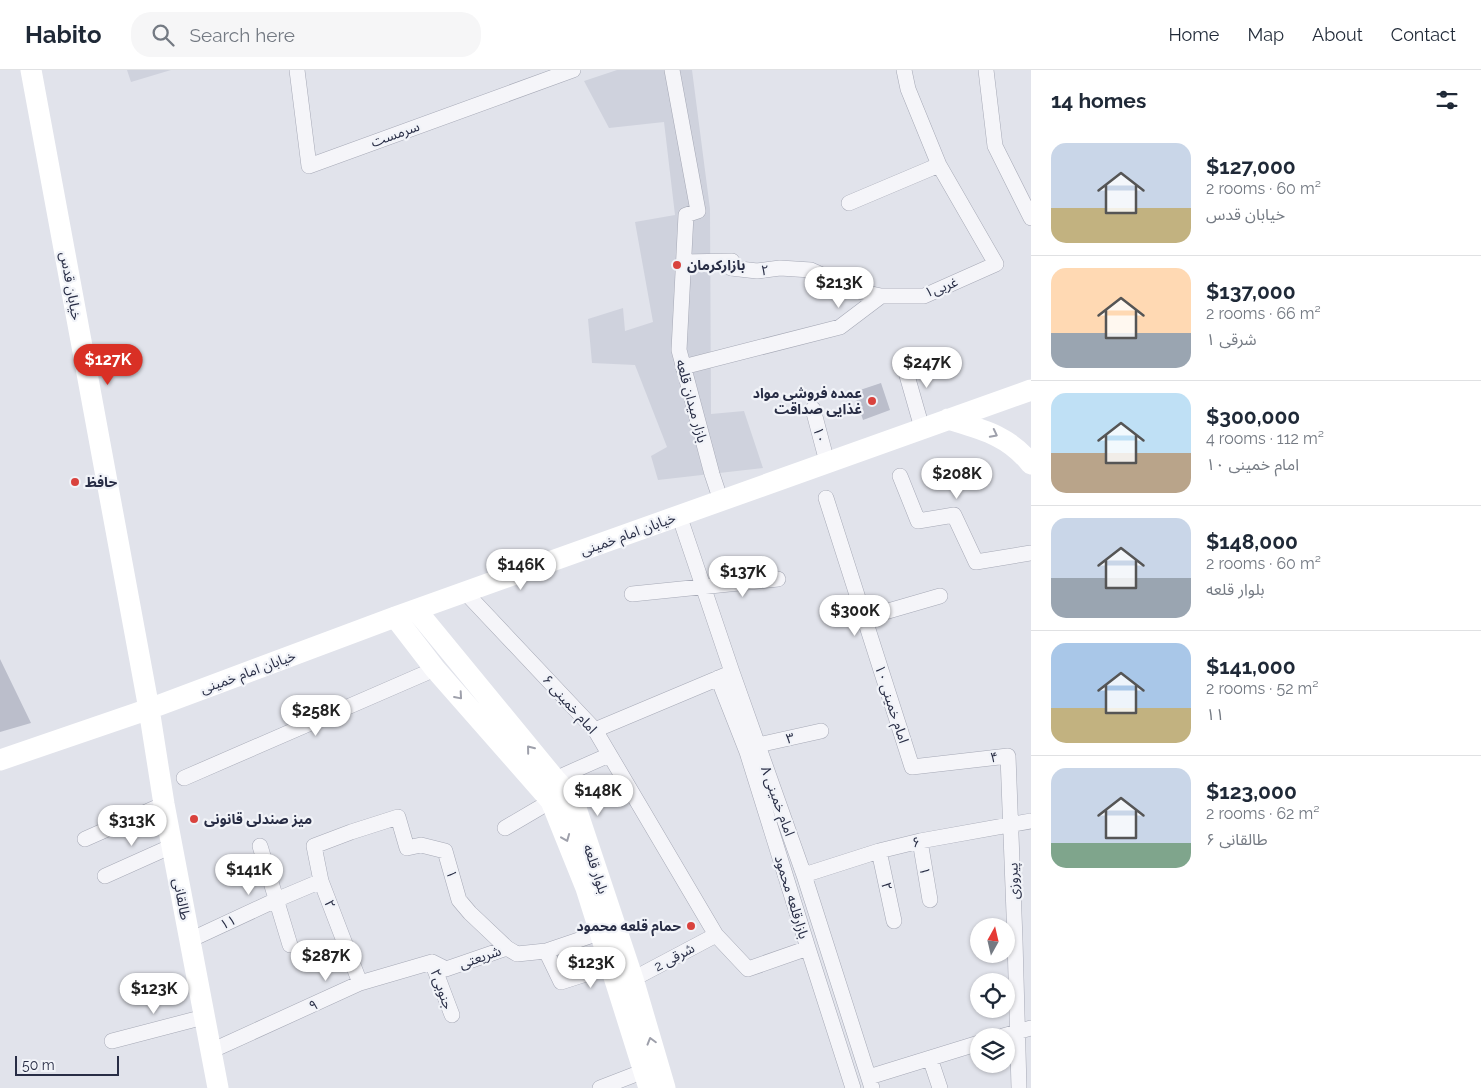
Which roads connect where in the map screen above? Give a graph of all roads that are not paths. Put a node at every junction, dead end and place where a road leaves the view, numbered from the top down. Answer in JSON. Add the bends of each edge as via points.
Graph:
{"nodes":[{"id":1,"x":31,"y":70,"type":"edge"},
{"id":2,"x":297,"y":70,"type":"edge"},
{"id":3,"x":572,"y":70,"type":"edge"},
{"id":4,"x":672,"y":70,"type":"edge"},
{"id":5,"x":904,"y":70,"type":"edge"},
{"id":6,"x":986,"y":70,"type":"edge"},
{"id":7,"x":938,"y":165,"type":"junction"},
{"id":8,"x":848,"y":203,"type":"dead end"},
{"id":9,"x":1031,"y":218,"type":"edge"},
{"id":10,"x":684,"y":262,"type":"junction"},
{"id":11,"x":881,"y":296,"type":"junction"},
{"id":12,"x":902,"y":358,"type":"dead end"},
{"id":13,"x":683,"y":367,"type":"junction"},
{"id":14,"x":1031,"y":390,"type":"edge"},
{"id":15,"x":813,"y":409,"type":"dead end"},
{"id":16,"x":948,"y":419,"type":"junction"},
{"id":17,"x":922,"y":428,"type":"junction"},
{"id":18,"x":827,"y":462,"type":"junction"},
{"id":19,"x":1031,"y":464,"type":"edge"},
{"id":20,"x":900,"y":476,"type":"dead end"},
{"id":21,"x":826,"y":498,"type":"dead end"},
{"id":22,"x":722,"y":501,"type":"junction"},
{"id":23,"x":679,"y":515,"type":"junction"},
{"id":24,"x":1031,"y":553,"type":"edge"},
{"id":25,"x":778,"y":579,"type":"dead end"},
{"id":26,"x":704,"y":586,"type":"junction"},
{"id":27,"x":465,"y":592,"type":"junction"},
{"id":28,"x":632,"y":594,"type":"dead end"},
{"id":29,"x":940,"y":596,"type":"dead end"},
{"id":30,"x":416,"y":610,"type":"junction"},
{"id":31,"x":395,"y":617,"type":"junction"},
{"id":32,"x":864,"y":618,"type":"junction"},
{"id":33,"x":435,"y":669,"type":"junction"},
{"id":34,"x":732,"y":672,"type":"junction"},
{"id":35,"x":718,"y":678,"type":"junction"},
{"id":36,"x":149,"y":709,"type":"junction"},
{"id":37,"x":595,"y":730,"type":"junction"},
{"id":38,"x":821,"y":731,"type":"dead end"},
{"id":39,"x":758,"y":745,"type":"junction"},
{"id":40,"x":609,"y":755,"type":"junction"},
{"id":41,"x":0,"y":760,"type":"edge"},
{"id":42,"x":912,"y":767,"type":"joint"},
{"id":43,"x":184,"y":778,"type":"dead end"},
{"id":44,"x":555,"y":779,"type":"junction"},
{"id":45,"x":551,"y":801,"type":"junction"},
{"id":46,"x":164,"y":804,"type":"junction"},
{"id":47,"x":398,"y":817,"type":"joint"},
{"id":48,"x":1031,"y":821,"type":"edge"},
{"id":49,"x":1011,"y":824,"type":"junction"},
{"id":50,"x":506,"y":828,"type":"dead end"},
{"id":51,"x":84,"y":838,"type":"dead end"},
{"id":52,"x":920,"y":841,"type":"junction"},
{"id":53,"x":172,"y":846,"type":"junction"},
{"id":54,"x":260,"y":846,"type":"dead end"},
{"id":55,"x":879,"y":851,"type":"junction"},
{"id":56,"x":804,"y":875,"type":"junction"},
{"id":57,"x":105,"y":876,"type":"dead end"},
{"id":58,"x":321,"y":881,"type":"junction"},
{"id":59,"x":276,"y":900,"type":"junction"},
{"id":60,"x":930,"y":900,"type":"dead end"},
{"id":61,"x":1011,"y":918,"type":"edge"},
{"id":62,"x":894,"y":921,"type":"dead end"},
{"id":63,"x":599,"y":932,"type":"junction"},
{"id":64,"x":716,"y":935,"type":"junction"},
{"id":65,"x":190,"y":940,"type":"junction"},
{"id":66,"x":290,"y":945,"type":"dead end"},
{"id":67,"x":507,"y":948,"type":"junction"},
{"id":68,"x":808,"y":948,"type":"junction"},
{"id":69,"x":546,"y":951,"type":"junction"},
{"id":70,"x":1012,"y":963,"type":"edge"},
{"id":71,"x":439,"y":966,"type":"junction"},
{"id":72,"x":611,"y":966,"type":"junction"},
{"id":73,"x":633,"y":979,"type":"junction"},
{"id":74,"x":360,"y":983,"type":"junction"},
{"id":75,"x":452,"y":1015,"type":"dead end"},
{"id":76,"x":204,"y":1017,"type":"junction"},
{"id":77,"x":1017,"y":1032,"type":"edge"},
{"id":78,"x":112,"y":1041,"type":"dead end"},
{"id":79,"x":970,"y":1047,"type":"edge"},
{"id":80,"x":211,"y":1051,"type":"junction"},
{"id":81,"x":930,"y":1058,"type":"junction"},
{"id":82,"x":646,"y":1080,"type":"edge"},
{"id":83,"x":870,"y":1082,"type":"edge"},
{"id":84,"x":218,"y":1088,"type":"edge"},
{"id":85,"x":600,"y":1088,"type":"edge"},
{"id":86,"x":665,"y":1088,"type":"edge"},
{"id":87,"x":853,"y":1088,"type":"edge"},
{"id":88,"x":940,"y":1088,"type":"edge"},
{"id":89,"x":1019,"y":1088,"type":"edge"}],
"edges":[{"from":1,"to":36,"type":"main road","name":"خیابان قدس"},
{"from":2,"to":3,"type":"street","name":"سرمست","via":[[309,166]]},
{"from":4,"to":10,"type":"street","name":"بازار میدان قلعه","via":[[698,211],[686,215]]},
{"from":5,"to":7,"type":"street","name":"غربی۱","via":[[908,89]]},
{"from":6,"to":9,"type":"street","via":[[995,146]]},
{"from":7,"to":8,"type":"street"},
{"from":7,"to":11,"type":"street","name":"غربی۱","via":[[996,264],[924,296]]},
{"from":10,"to":11,"type":"street","name":"۲","via":[[732,260],[731,268],[811,270],[858,291]]},
{"from":10,"to":13,"type":"street","name":"بازار میدان قلعه","via":[[679,350]]},
{"from":11,"to":13,"type":"street","via":[[840,327]]},
{"from":12,"to":17,"type":"street"},
{"from":13,"to":22,"type":"street","name":"بازار میدان قلعه"},
{"from":14,"to":16,"type":"main road","name":"خیابان امام خمینی"},
{"from":15,"to":18,"type":"street","name":"۱۰"},
{"from":16,"to":17,"type":"main road","name":"خیابان امام خمینی"},
{"from":16,"to":19,"type":"main road","one_way":true,"via":[[995,435],[1019,449]]},
{"from":17,"to":18,"type":"main road","name":"خیابان امام خمینی"},
{"from":18,"to":22,"type":"main road","name":"خیابان امام خمینی"},
{"from":20,"to":24,"type":"street","via":[[918,521],[954,515],[976,562]]},
{"from":21,"to":32,"type":"street","name":"امام خمینی ۱۰"},
{"from":22,"to":23,"type":"main road","name":"خیابان امام خمینی"},
{"from":23,"to":26,"type":"street","name":"امام خمینی ۸"},
{"from":23,"to":27,"type":"main road","name":"خیابان امام خمینی"},
{"from":25,"to":26,"type":"street"},
{"from":26,"to":28,"type":"street"},
{"from":26,"to":34,"type":"street","name":"امام خمینی ۸"},
{"from":27,"to":30,"type":"main road","name":"خیابان امام خمینی"},
{"from":27,"to":37,"type":"street","name":"امام خمینی ۶"},
{"from":29,"to":32,"type":"street"},
{"from":30,"to":31,"type":"main road","name":"خیابان امام خمینی"},
{"from":44,"to":30,"type":"main road","name":"بلوار قلعه","one_way":true},
{"from":31,"to":33,"type":"main road","name":"بلوار قلعه"},
{"from":31,"to":36,"type":"main road","name":"خیابان امام خمینی"},
{"from":32,"to":42,"type":"street","name":"امام خمینی ۱۰"},
{"from":33,"to":43,"type":"street"},
{"from":33,"to":45,"type":"main road","name":"بلوار قلعه","one_way":true},
{"from":34,"to":35,"type":"street"},
{"from":34,"to":39,"type":"street","name":"امام خمینی ۸"},
{"from":35,"to":37,"type":"street"},
{"from":35,"to":68,"type":"street","name":"بازارقلعه محمود","via":[[747,752]]},
{"from":36,"to":41,"type":"main road","name":"خیابان امام خمینی"},
{"from":36,"to":46,"type":"main road","name":"طالقانی"},
{"from":37,"to":40,"type":"street","name":"امام خمینی ۶"},
{"from":38,"to":39,"type":"street","name":"۳"},
{"from":39,"to":56,"type":"street","name":"امام خمینی ۸"},
{"from":40,"to":44,"type":"street"},
{"from":40,"to":64,"type":"street","name":"امام خمینی ۶"},
{"from":42,"to":49,"type":"street","name":"۴","via":[[1008,756]]},
{"from":44,"to":73,"type":"main road","name":"بلوار قلعه","via":[[573,798]]},
{"from":45,"to":50,"type":"street"},
{"from":45,"to":63,"type":"main road","name":"بلوار قلعه","one_way":true,"via":[[586,888]]},
{"from":46,"to":51,"type":"street"},
{"from":46,"to":53,"type":"main road","name":"طالقانی"},
{"from":47,"to":58,"type":"street","name":"۲","via":[[314,846]]},
{"from":47,"to":67,"type":"street","name":"۱","via":[[407,848],[421,845],[445,851],[459,900]]},
{"from":48,"to":49,"type":"street","name":"۶"},
{"from":49,"to":52,"type":"street","name":"۶"},
{"from":49,"to":61,"type":"street","name":"پیروزی"},
{"from":52,"to":55,"type":"street","name":"۶"},
{"from":52,"to":60,"type":"street","name":"۱"},
{"from":53,"to":57,"type":"street"},
{"from":53,"to":65,"type":"main road","name":"طالقانی"},
{"from":54,"to":59,"type":"street"},
{"from":55,"to":56,"type":"street","name":"۶"},
{"from":55,"to":62,"type":"street","name":"۲"},
{"from":56,"to":83,"type":"street","name":"امام خمینی ۸"},
{"from":58,"to":59,"type":"street","name":"۱۱"},
{"from":58,"to":74,"type":"street","name":"۲"},
{"from":59,"to":65,"type":"street","name":"۱۱"},
{"from":59,"to":66,"type":"street"},
{"from":63,"to":69,"type":"street","name":"شریعتی"},
{"from":63,"to":72,"type":"main road","name":"بلوار قلعه"},
{"from":64,"to":68,"type":"street","name":"امام خمینی ۶","via":[[748,968]]},
{"from":64,"to":73,"type":"street","name":"2 شرقی"},
{"from":65,"to":76,"type":"main road","name":"طالقانی"},
{"from":67,"to":69,"type":"street","name":"شریعتی","via":[[517,954]]},
{"from":67,"to":71,"type":"street","name":"شریعتی"},
{"from":68,"to":87,"type":"street","name":"بازارقلعه محمود"},
{"from":69,"to":72,"type":"street","via":[[561,982]]},
{"from":70,"to":77,"type":"street","name":"پیروزی"},
{"from":71,"to":74,"type":"street","name":"۹"},
{"from":71,"to":75,"type":"street","name":"جنوبی۲"},
{"from":72,"to":82,"type":"main road","name":"بلوار قلعه"},
{"from":86,"to":73,"type":"main road","name":"بلوار قلعه","one_way":true},
{"from":74,"to":80,"type":"street","name":"۹"},
{"from":76,"to":78,"type":"street"},
{"from":76,"to":80,"type":"main road","name":"طالقانی"},
{"from":77,"to":89,"type":"street","name":"پیروزی"},
{"from":79,"to":81,"type":"street"},
{"from":80,"to":84,"type":"main road","name":"طالقانی"},
{"from":81,"to":83,"type":"street"},
{"from":81,"to":88,"type":"street"},
{"from":82,"to":85,"type":"street"}]}
